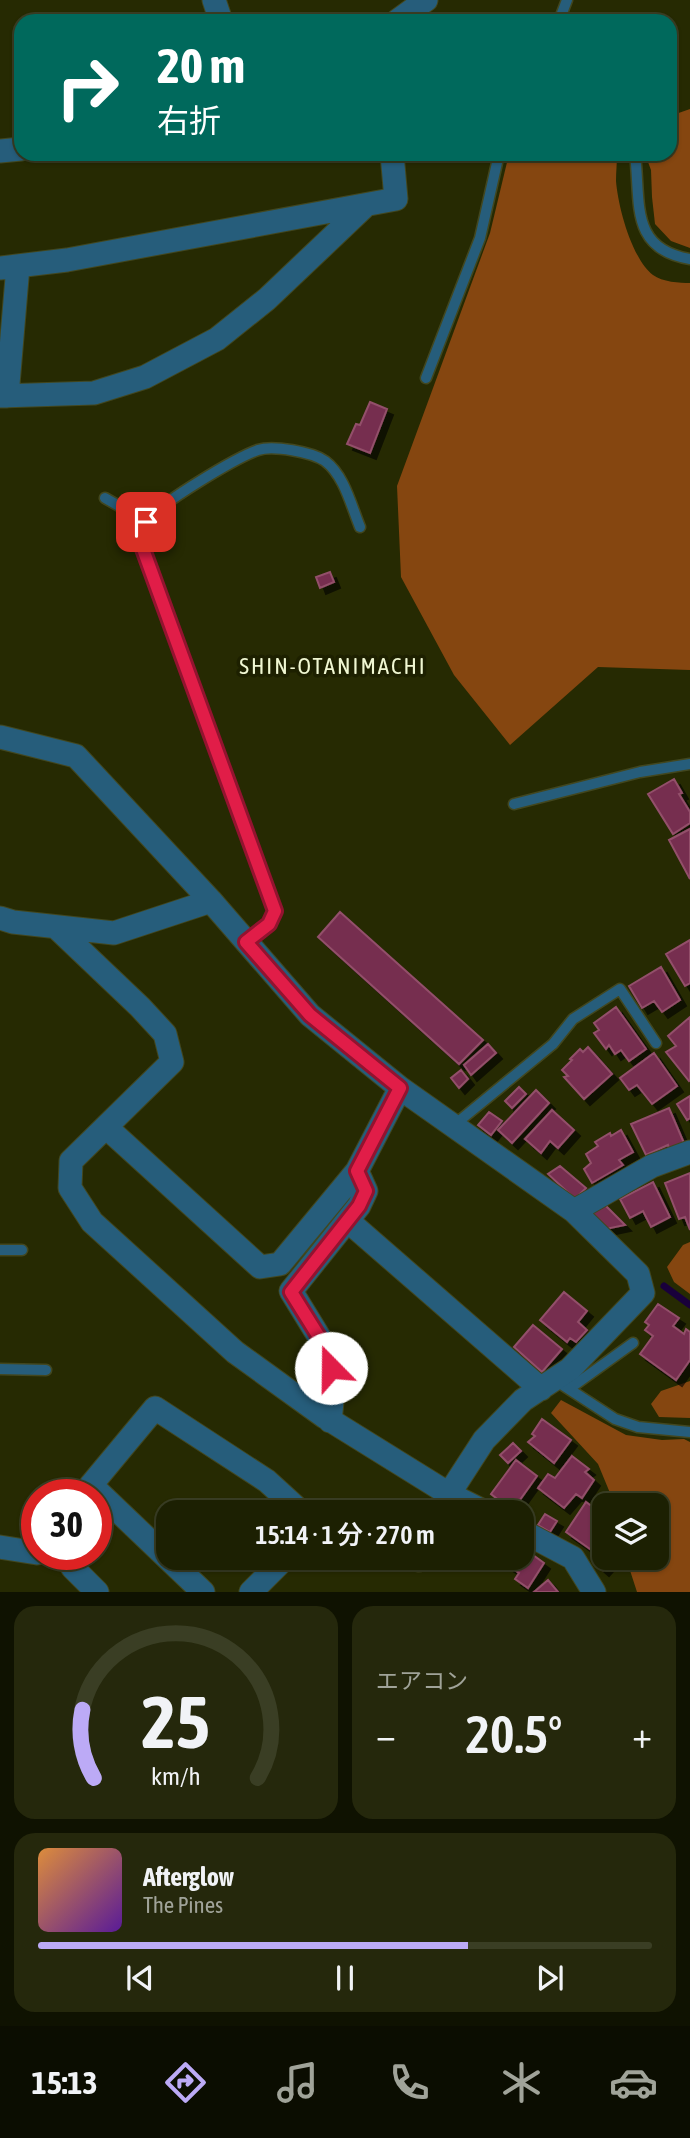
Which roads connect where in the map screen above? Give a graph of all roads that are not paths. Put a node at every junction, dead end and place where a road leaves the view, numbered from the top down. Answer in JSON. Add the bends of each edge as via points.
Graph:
{"nodes":[{"id":1,"x":426,"y":0,"type":"edge"},
{"id":2,"x":407,"y":14,"type":"edge"},
{"id":3,"x":393,"y":161,"type":"edge"},
{"id":4,"x":497,"y":161,"type":"edge"},
{"id":5,"x":636,"y":161,"type":"edge"},
{"id":6,"x":366,"y":205,"type":"junction"},
{"id":7,"x":690,"y":259,"type":"edge"},
{"id":8,"x":9,"y":267,"type":"edge"},
{"id":9,"x":426,"y":378,"type":"dead end"},
{"id":10,"x":4,"y":396,"type":"edge"},
{"id":11,"x":105,"y":498,"type":"dead end"},
{"id":12,"x":146,"y":522,"type":"junction"},
{"id":13,"x":360,"y":527,"type":"dead end"},
{"id":14,"x":0,"y":737,"type":"edge"},
{"id":15,"x":690,"y":764,"type":"edge"},
{"id":16,"x":514,"y":804,"type":"dead end"},
{"id":17,"x":211,"y":901,"type":"junction"},
{"id":18,"x":0,"y":918,"type":"edge"},
{"id":19,"x":57,"y":928,"type":"junction"},
{"id":20,"x":246,"y":942,"type":"junction"},
{"id":21,"x":656,"y":1043,"type":"dead end"},
{"id":22,"x":400,"y":1088,"type":"junction"},
{"id":23,"x":106,"y":1126,"type":"junction"},
{"id":24,"x":453,"y":1126,"type":"junction"},
{"id":25,"x":690,"y":1152,"type":"edge"},
{"id":26,"x":357,"y":1171,"type":"junction"},
{"id":27,"x":574,"y":1211,"type":"junction"},
{"id":28,"x":348,"y":1221,"type":"junction"},
{"id":29,"x":0,"y":1250,"type":"edge"},
{"id":30,"x":22,"y":1250,"type":"dead end"},
{"id":31,"x":633,"y":1343,"type":"dead end"},
{"id":32,"x":0,"y":1370,"type":"edge"},
{"id":33,"x":46,"y":1370,"type":"dead end"},
{"id":34,"x":555,"y":1386,"type":"junction"},
{"id":35,"x":330,"y":1420,"type":"junction"},
{"id":36,"x":690,"y":1432,"type":"edge"},
{"id":37,"x":98,"y":1479,"type":"edge"},
{"id":38,"x":288,"y":1500,"type":"edge"},
{"id":39,"x":441,"y":1500,"type":"edge"},
{"id":40,"x":447,"y":1500,"type":"edge"},
{"id":41,"x":112,"y":1510,"type":"edge"},
{"id":42,"x":534,"y":1537,"type":"edge"},
{"id":43,"x":0,"y":1547,"type":"edge"},
{"id":44,"x":21,"y":1551,"type":"edge"},
{"id":45,"x":75,"y":1570,"type":"edge"},
{"id":46,"x":273,"y":1570,"type":"edge"},
{"id":47,"x":97,"y":1592,"type":"edge"},
{"id":48,"x":204,"y":1592,"type":"edge"},
{"id":49,"x":251,"y":1592,"type":"edge"},
{"id":50,"x":594,"y":1592,"type":"edge"}],
"edges":[{"from":1,"to":2,"type":"street"},
{"from":3,"to":6,"type":"street","via":[[396,199]]},
{"from":4,"to":9,"type":"lane","via":[[480,238]]},
{"from":5,"to":7,"type":"lane","via":[[640,215],[651,243],[671,256]]},
{"from":6,"to":8,"type":"street"},
{"from":6,"to":10,"type":"street","via":[[267,299],[217,339],[145,377],[94,393]]},
{"from":8,"to":10,"type":"street"},
{"from":11,"to":12,"type":"lane"},
{"from":12,"to":13,"type":"lane","via":[[204,479],[260,449],[287,449],[323,459],[336,471]]},
{"from":12,"to":20,"type":"lane","via":[[143,549],[275,911],[269,924]]},
{"from":14,"to":17,"type":"street","via":[[76,756]]},
{"from":15,"to":16,"type":"lane"},
{"from":17,"to":19,"type":"street","via":[[114,933]]},
{"from":17,"to":20,"type":"street"},
{"from":18,"to":19,"type":"street"},
{"from":19,"to":23,"type":"street","via":[[165,1034],[172,1062]]},
{"from":20,"to":22,"type":"street","via":[[310,1015]]},
{"from":21,"to":24,"type":"lane","via":[[620,989],[573,1019],[553,1044]]},
{"from":22,"to":24,"type":"street"},
{"from":22,"to":26,"type":"street"},
{"from":23,"to":26,"type":"street","via":[[260,1267],[280,1264]]},
{"from":23,"to":35,"type":"street","via":[[71,1161],[70,1188],[92,1222],[235,1352]]},
{"from":24,"to":27,"type":"street"},
{"from":25,"to":27,"type":"street","via":[[652,1167]]},
{"from":26,"to":28,"type":"street","via":[[366,1191]]},
{"from":27,"to":34,"type":"street","via":[[638,1274],[643,1293]]},
{"from":28,"to":34,"type":"street"},
{"from":28,"to":35,"type":"street","via":[[291,1292],[329,1353],[334,1382]]},
{"from":29,"to":30,"type":"lane"},
{"from":31,"to":34,"type":"lane"},
{"from":32,"to":33,"type":"lane"},
{"from":34,"to":36,"type":"lane","via":[[638,1427]]},
{"from":34,"to":40,"type":"street","via":[[523,1400],[484,1440]]},
{"from":35,"to":39,"type":"street"},
{"from":37,"to":38,"type":"street","via":[[155,1408],[267,1481]]},
{"from":41,"to":48,"type":"street"},
{"from":42,"to":50,"type":"street","via":[[572,1558]]},
{"from":43,"to":44,"type":"street"},
{"from":45,"to":47,"type":"street"},
{"from":46,"to":49,"type":"street"}]}
